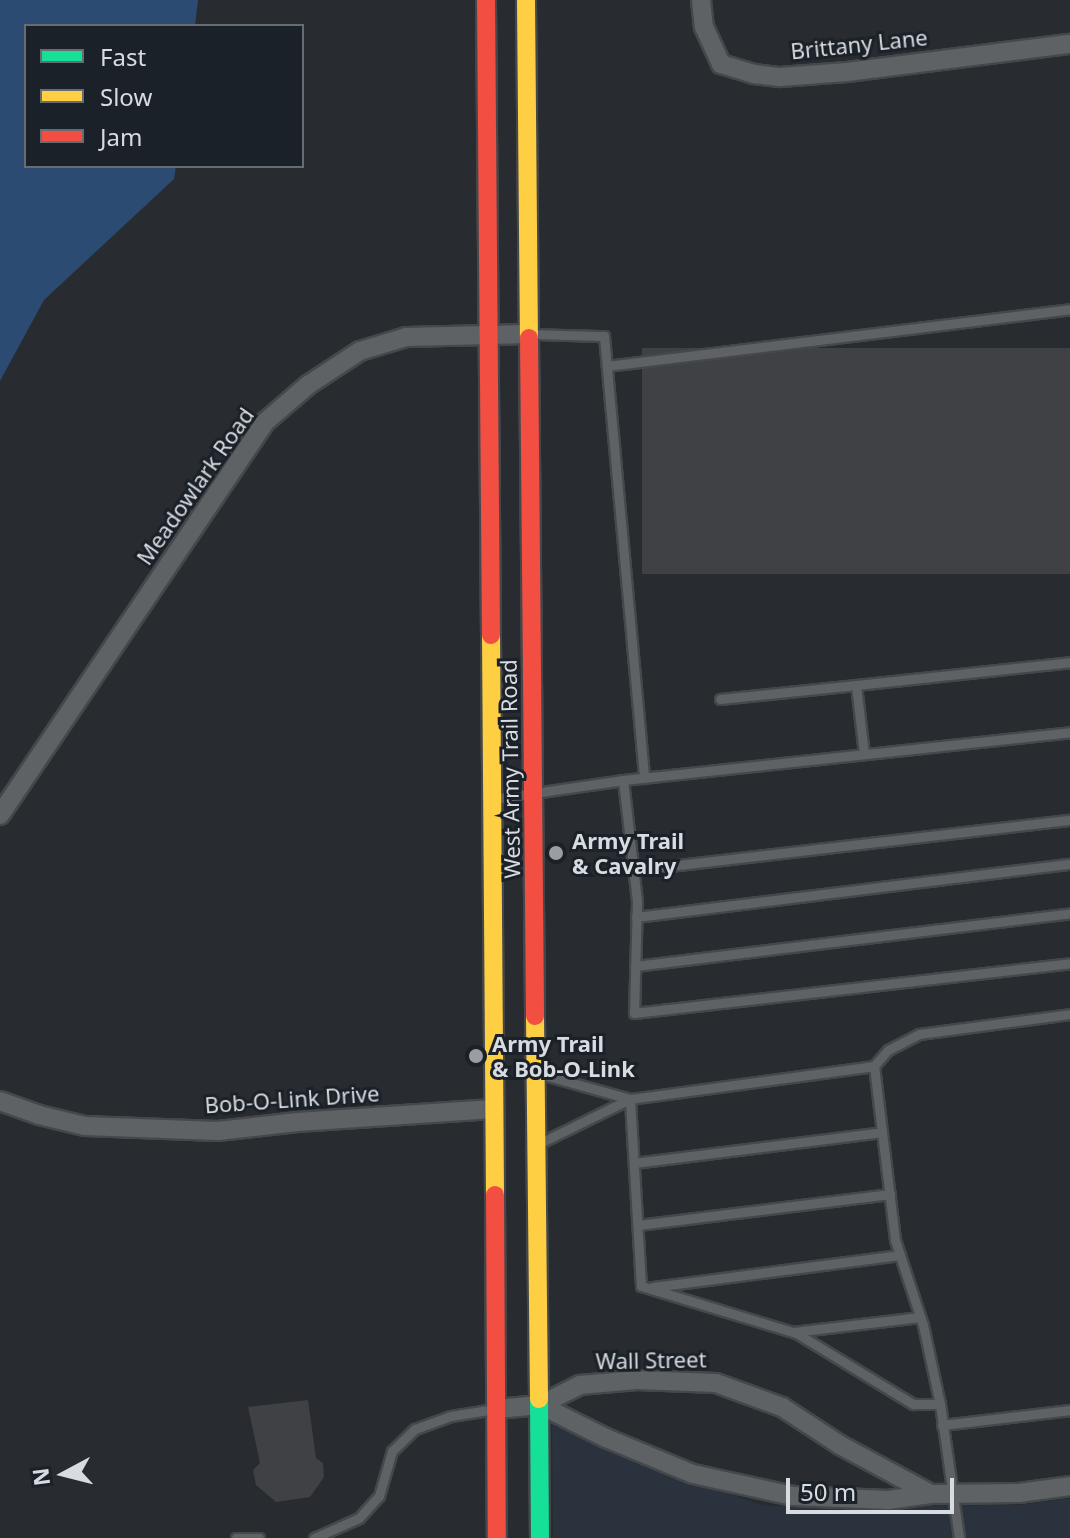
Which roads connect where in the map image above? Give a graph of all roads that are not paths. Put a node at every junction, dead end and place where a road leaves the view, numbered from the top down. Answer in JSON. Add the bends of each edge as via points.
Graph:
{"nodes":[{"id":1,"x":486,"y":0,"type":"edge"},
{"id":2,"x":526,"y":0,"type":"edge"},
{"id":3,"x":701,"y":0,"type":"edge"},
{"id":4,"x":1070,"y":44,"type":"edge"},
{"id":5,"x":1070,"y":309,"type":"edge"},
{"id":6,"x":529,"y":334,"type":"junction"},
{"id":7,"x":490,"y":335,"type":"junction"},
{"id":8,"x":607,"y":366,"type":"junction"},
{"id":9,"x":1070,"y":662,"type":"edge"},
{"id":10,"x":856,"y":685,"type":"junction"},
{"id":11,"x":720,"y":699,"type":"dead end"},
{"id":12,"x":1070,"y":732,"type":"edge"},
{"id":13,"x":864,"y":754,"type":"junction"},
{"id":14,"x":644,"y":778,"type":"junction"},
{"id":15,"x":623,"y":780,"type":"junction"},
{"id":16,"x":535,"y":792,"type":"junction"},
{"id":17,"x":493,"y":799,"type":"junction"},
{"id":18,"x":0,"y":815,"type":"edge"},
{"id":19,"x":1070,"y":820,"type":"edge"},
{"id":20,"x":1070,"y":864,"type":"edge"},
{"id":21,"x":635,"y":870,"type":"junction"},
{"id":22,"x":1070,"y":913,"type":"edge"},
{"id":23,"x":636,"y":917,"type":"junction"},
{"id":24,"x":1070,"y":963,"type":"edge"},
{"id":25,"x":635,"y":966,"type":"junction"},
{"id":26,"x":1070,"y":1014,"type":"edge"},
{"id":27,"x":874,"y":1066,"type":"junction"},
{"id":28,"x":537,"y":1073,"type":"junction"},
{"id":29,"x":630,"y":1099,"type":"junction"},
{"id":30,"x":0,"y":1101,"type":"edge"},
{"id":31,"x":494,"y":1109,"type":"junction"},
{"id":32,"x":882,"y":1132,"type":"junction"},
{"id":33,"x":538,"y":1144,"type":"junction"},
{"id":34,"x":634,"y":1163,"type":"junction"},
{"id":35,"x":890,"y":1194,"type":"junction"},
{"id":36,"x":638,"y":1225,"type":"junction"},
{"id":37,"x":900,"y":1255,"type":"junction"},
{"id":38,"x":648,"y":1288,"type":"junction"},
{"id":39,"x":920,"y":1317,"type":"junction"},
{"id":40,"x":793,"y":1332,"type":"junction"},
{"id":41,"x":940,"y":1404,"type":"junction"},
{"id":42,"x":540,"y":1405,"type":"junction"},
{"id":43,"x":497,"y":1409,"type":"junction"},
{"id":44,"x":1070,"y":1410,"type":"edge"},
{"id":45,"x":942,"y":1425,"type":"junction"},
{"id":46,"x":1070,"y":1486,"type":"edge"},
{"id":47,"x":940,"y":1494,"type":"junction"},
{"id":48,"x":236,"y":1538,"type":"edge"},
{"id":49,"x":259,"y":1538,"type":"edge"},
{"id":50,"x":314,"y":1538,"type":"edge"},
{"id":51,"x":497,"y":1538,"type":"edge"},
{"id":52,"x":540,"y":1538,"type":"edge"},
{"id":53,"x":959,"y":1538,"type":"edge"}],
"edges":[{"from":1,"to":7,"type":"main road","name":"West Army Trail Road"},
{"from":2,"to":6,"type":"main road","name":"West Army Trail Road"},
{"from":3,"to":4,"type":"street","name":"Brittany Lane","via":[[704,27],[721,64],[754,74],[847,72]]},
{"from":5,"to":8,"type":"lane"},
{"from":6,"to":7,"type":"street","name":"Meadowlark Road"},
{"from":6,"to":8,"type":"lane","via":[[604,336]]},
{"from":6,"to":16,"type":"main road","name":"West Army Trail Road"},
{"from":7,"to":17,"type":"main road","name":"West Army Trail Road"},
{"from":7,"to":18,"type":"street","name":"Meadowlark Road","via":[[406,337],[360,351],[264,423]]},
{"from":8,"to":14,"type":"lane"},
{"from":9,"to":10,"type":"lane"},
{"from":10,"to":11,"type":"lane"},
{"from":10,"to":13,"type":"lane"},
{"from":12,"to":13,"type":"lane"},
{"from":13,"to":14,"type":"lane"},
{"from":14,"to":15,"type":"lane"},
{"from":15,"to":16,"type":"lane"},
{"from":15,"to":21,"type":"lane"},
{"from":16,"to":17,"type":"lane"},
{"from":16,"to":28,"type":"main road","name":"West Army Trail Road"},
{"from":17,"to":31,"type":"main road","name":"West Army Trail Road"},
{"from":19,"to":21,"type":"lane"},
{"from":20,"to":23,"type":"lane"},
{"from":21,"to":23,"type":"lane"},
{"from":22,"to":25,"type":"lane"},
{"from":23,"to":25,"type":"lane"},
{"from":24,"to":25,"type":"lane","via":[[634,1013]]},
{"from":26,"to":27,"type":"lane","via":[[919,1034],[888,1050]]},
{"from":27,"to":29,"type":"lane"},
{"from":27,"to":32,"type":"lane"},
{"from":28,"to":29,"type":"lane"},
{"from":28,"to":33,"type":"main road","name":"West Army Trail Road"},
{"from":29,"to":33,"type":"lane"},
{"from":29,"to":34,"type":"lane"},
{"from":30,"to":31,"type":"street","name":"Bob-O-Link Drive","via":[[85,1126],[218,1131]]},
{"from":31,"to":43,"type":"main road","name":"West Army Trail Road"},
{"from":32,"to":34,"type":"lane"},
{"from":32,"to":35,"type":"lane"},
{"from":33,"to":42,"type":"main road","name":"West Army Trail Road"},
{"from":34,"to":36,"type":"lane"},
{"from":35,"to":36,"type":"lane"},
{"from":35,"to":37,"type":"lane"},
{"from":36,"to":38,"type":"lane","via":[[641,1286]]},
{"from":37,"to":38,"type":"lane"},
{"from":37,"to":39,"type":"lane"},
{"from":38,"to":40,"type":"lane"},
{"from":39,"to":40,"type":"lane"},
{"from":39,"to":41,"type":"lane"},
{"from":40,"to":41,"type":"lane","via":[[913,1404]]},
{"from":41,"to":45,"type":"lane"},
{"from":42,"to":43,"type":"street","name":"Wall Street"},
{"from":42,"to":47,"type":"street","name":"Wall Street","via":[[679,1468],[793,1496],[888,1500]]},
{"from":42,"to":47,"type":"street","name":"Wall Street","via":[[580,1385],[637,1380],[716,1383],[782,1407],[840,1445]]},
{"from":42,"to":52,"type":"main road","name":"West Army Trail Road"},
{"from":43,"to":50,"type":"lane","via":[[451,1416],[415,1429],[392,1451],[379,1496],[359,1518]]},
{"from":43,"to":51,"type":"main road","name":"West Army Trail Road"},
{"from":44,"to":45,"type":"lane"},
{"from":45,"to":47,"type":"lane"},
{"from":46,"to":47,"type":"street","name":"Wall Street"},
{"from":47,"to":53,"type":"lane"},
{"from":48,"to":49,"type":"lane"}]}
